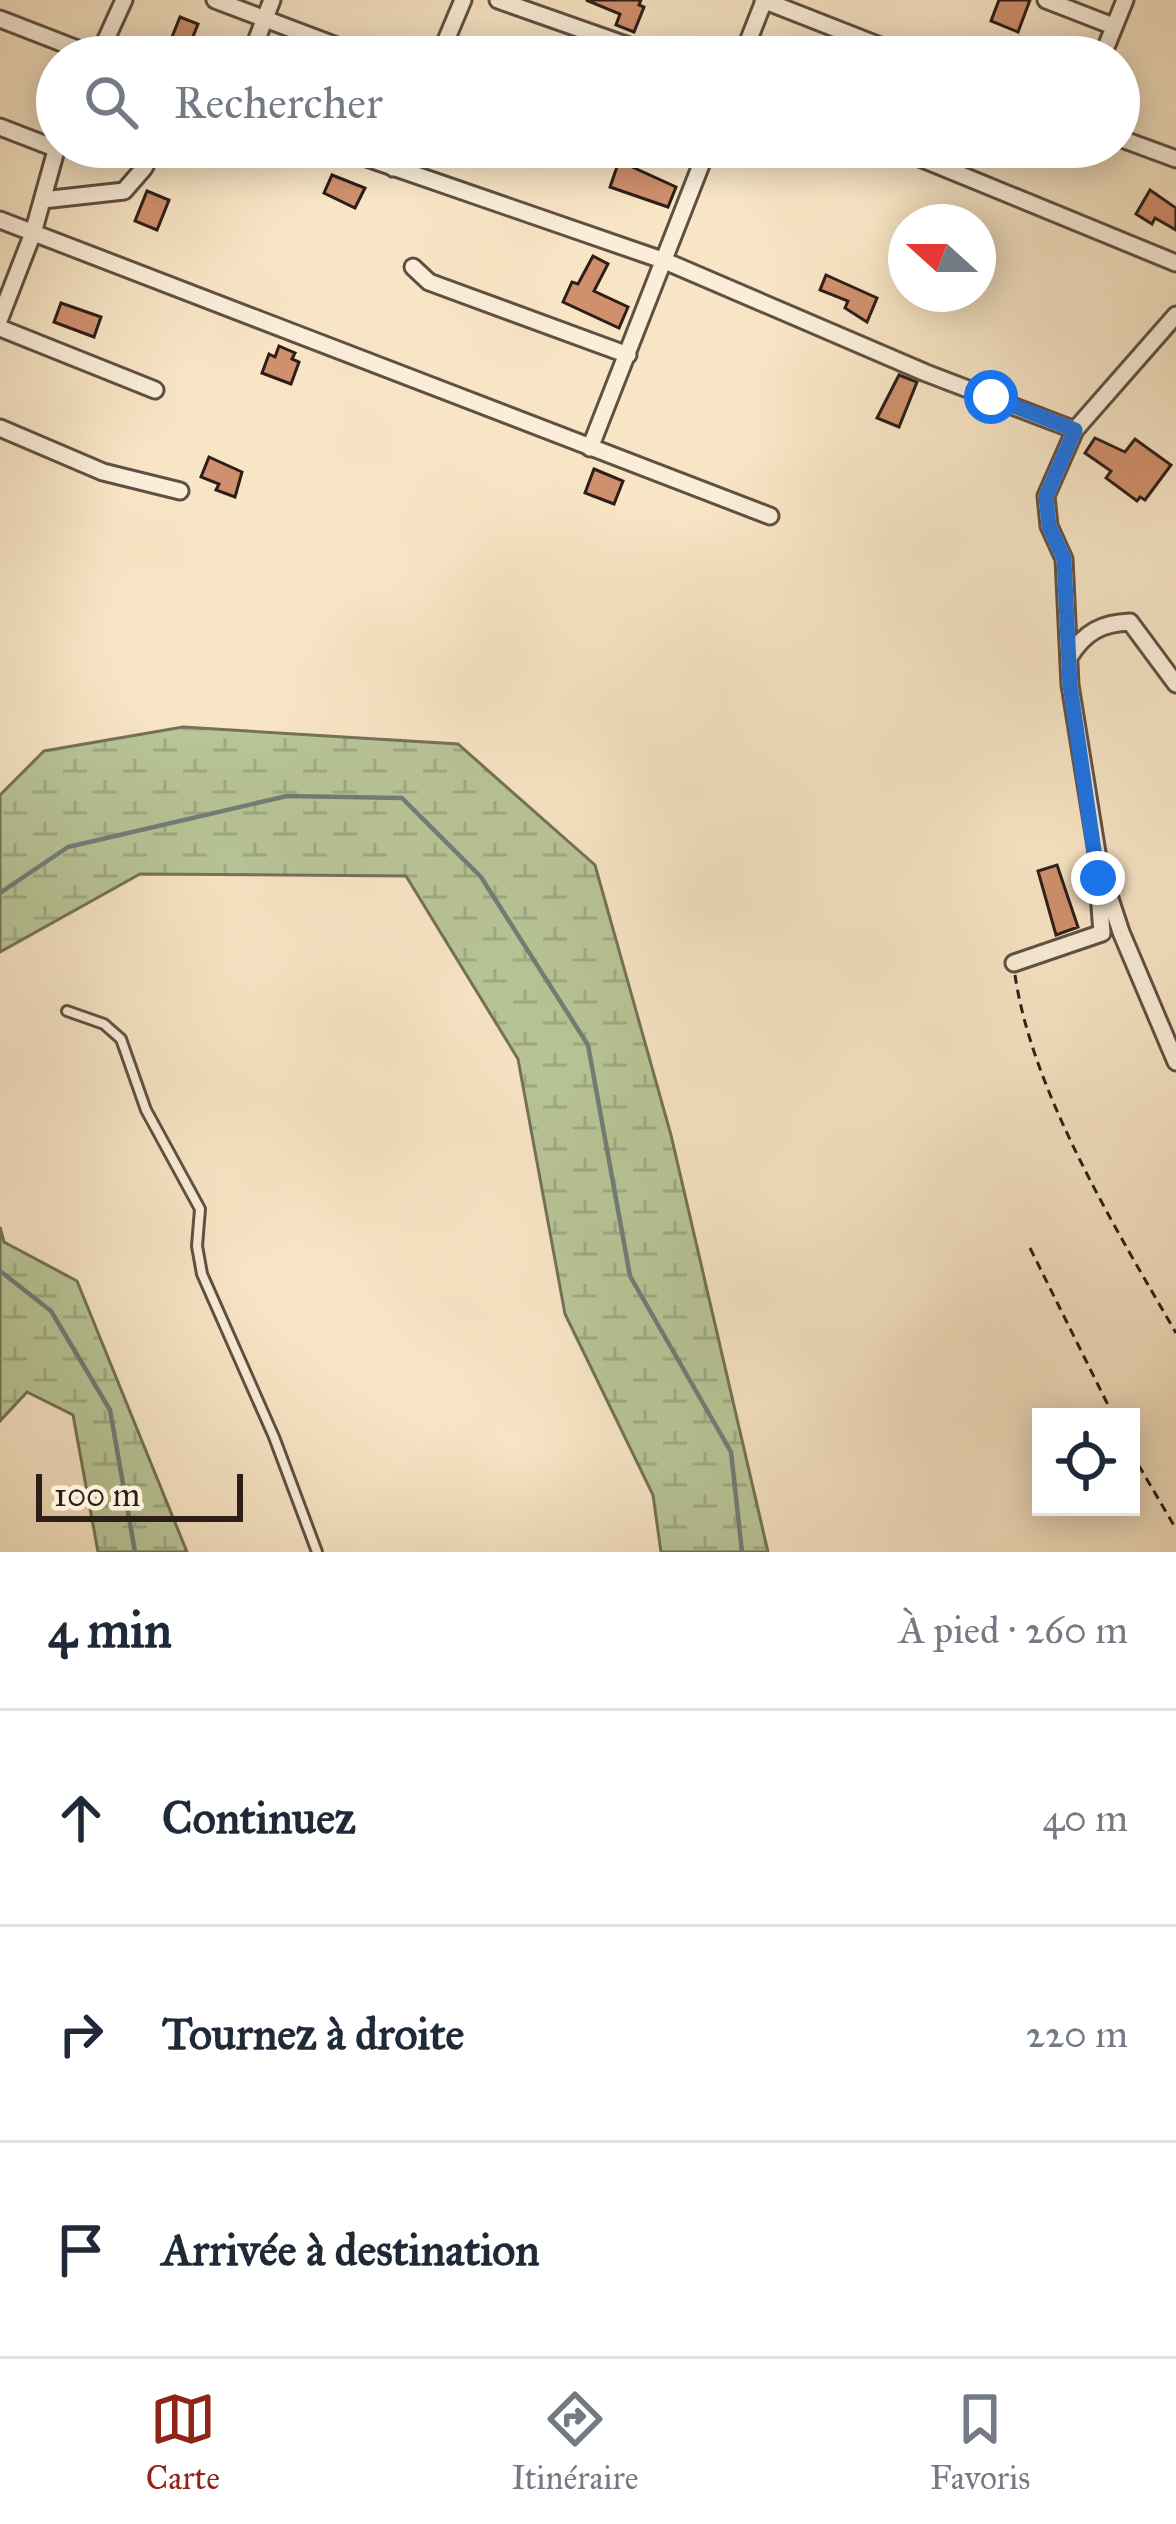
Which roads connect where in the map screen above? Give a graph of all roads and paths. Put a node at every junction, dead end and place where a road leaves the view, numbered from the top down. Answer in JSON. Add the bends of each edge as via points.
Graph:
{"nodes":[{"id":1,"x":124,"y":0,"type":"edge"},
{"id":2,"x":214,"y":0,"type":"edge"},
{"id":3,"x":272,"y":0,"type":"edge"},
{"id":4,"x":463,"y":0,"type":"edge"},
{"id":5,"x":498,"y":0,"type":"edge"},
{"id":6,"x":764,"y":0,"type":"edge"},
{"id":7,"x":1046,"y":0,"type":"edge"},
{"id":8,"x":1125,"y":0,"type":"edge"},
{"id":9,"x":787,"y":4,"type":"edge"},
{"id":10,"x":0,"y":19,"type":"edge"},
{"id":11,"x":264,"y":20,"type":"junction"},
{"id":12,"x":1113,"y":26,"type":"junction"},
{"id":13,"x":44,"y":36,"type":"edge"},
{"id":14,"x":108,"y":36,"type":"edge"},
{"id":15,"x":258,"y":36,"type":"edge"},
{"id":16,"x":308,"y":36,"type":"edge"},
{"id":17,"x":448,"y":36,"type":"edge"},
{"id":18,"x":600,"y":36,"type":"edge"},
{"id":19,"x":750,"y":36,"type":"edge"},
{"id":20,"x":860,"y":36,"type":"edge"},
{"id":21,"x":1109,"y":36,"type":"edge"},
{"id":22,"x":0,"y":127,"type":"edge"},
{"id":23,"x":36,"y":140,"type":"edge"},
{"id":24,"x":1140,"y":146,"type":"edge"},
{"id":25,"x":1176,"y":159,"type":"edge"},
{"id":26,"x":52,"y":168,"type":"edge"},
{"id":27,"x":144,"y":168,"type":"edge"},
{"id":28,"x":393,"y":168,"type":"edge"},
{"id":29,"x":700,"y":168,"type":"edge"},
{"id":30,"x":944,"y":168,"type":"edge"},
{"id":31,"x":43,"y":200,"type":"junction"},
{"id":32,"x":0,"y":220,"type":"edge"},
{"id":33,"x":33,"y":232,"type":"junction"},
{"id":34,"x":664,"y":261,"type":"junction"},
{"id":35,"x":1176,"y":263,"type":"edge"},
{"id":36,"x":413,"y":267,"type":"dead end"},
{"id":37,"x":1176,"y":315,"type":"edge"},
{"id":38,"x":0,"y":318,"type":"edge"},
{"id":39,"x":0,"y":328,"type":"edge"},
{"id":40,"x":628,"y":355,"type":"junction"},
{"id":41,"x":155,"y":390,"type":"dead end"},
{"id":42,"x":0,"y":428,"type":"edge"},
{"id":43,"x":1075,"y":430,"type":"junction"},
{"id":44,"x":590,"y":448,"type":"junction"},
{"id":45,"x":180,"y":491,"type":"dead end"},
{"id":46,"x":770,"y":516,"type":"dead end"},
{"id":47,"x":1069,"y":659,"type":"junction"},
{"id":48,"x":1176,"y":684,"type":"edge"},
{"id":49,"x":1099,"y":865,"type":"junction"},
{"id":50,"x":1014,"y":963,"type":"joint"},
{"id":51,"x":67,"y":1011,"type":"dead end"},
{"id":52,"x":1176,"y":1062,"type":"edge"},
{"id":53,"x":1030,"y":1248,"type":"dead end"},
{"id":54,"x":1176,"y":1333,"type":"edge"},
{"id":55,"x":1110,"y":1408,"type":"edge"},
{"id":56,"x":1140,"y":1467,"type":"edge"},
{"id":57,"x":1176,"y":1529,"type":"edge"},
{"id":58,"x":317,"y":1552,"type":"edge"}],
"edges":[{"from":1,"to":14,"type":"street"},
{"from":2,"to":11,"type":"street"},
{"from":3,"to":11,"type":"street"},
{"from":4,"to":17,"type":"street"},
{"from":5,"to":18,"type":"street"},
{"from":6,"to":9,"type":"street"},
{"from":6,"to":19,"type":"street"},
{"from":7,"to":12,"type":"street"},
{"from":8,"to":12,"type":"street"},
{"from":9,"to":20,"type":"street"},
{"from":10,"to":13,"type":"street"},
{"from":11,"to":15,"type":"street"},
{"from":11,"to":16,"type":"street"},
{"from":12,"to":21,"type":"street"},
{"from":22,"to":23,"type":"street"},
{"from":24,"to":25,"type":"street"},
{"from":26,"to":31,"type":"street"},
{"from":27,"to":31,"type":"street","via":[[124,191]]},
{"from":28,"to":34,"type":"street"},
{"from":29,"to":34,"type":"street"},
{"from":30,"to":35,"type":"street"},
{"from":31,"to":33,"type":"street"},
{"from":32,"to":33,"type":"street"},
{"from":33,"to":38,"type":"street"},
{"from":33,"to":44,"type":"street"},
{"from":34,"to":40,"type":"street"},
{"from":34,"to":43,"type":"street"},
{"from":36,"to":40,"type":"street","via":[[429,282]]},
{"from":37,"to":43,"type":"street"},
{"from":39,"to":41,"type":"street"},
{"from":40,"to":44,"type":"street"},
{"from":42,"to":45,"type":"street","via":[[104,472]]},
{"from":43,"to":47,"type":"street","via":[[1046,496],[1064,559]]},
{"from":44,"to":46,"type":"street"},
{"from":47,"to":48,"type":"street","via":[[1087,633],[1130,622]]},
{"from":47,"to":49,"type":"street"},
{"from":49,"to":50,"type":"street","via":[[1102,933]]},
{"from":49,"to":52,"type":"street"},
{"from":50,"to":54,"type":"path","via":[[1043,1081]]},
{"from":51,"to":58,"type":"lane","via":[[121,1039],[146,1110],[200,1209],[202,1274]]},
{"from":53,"to":55,"type":"path"},
{"from":56,"to":57,"type":"path"}]}
